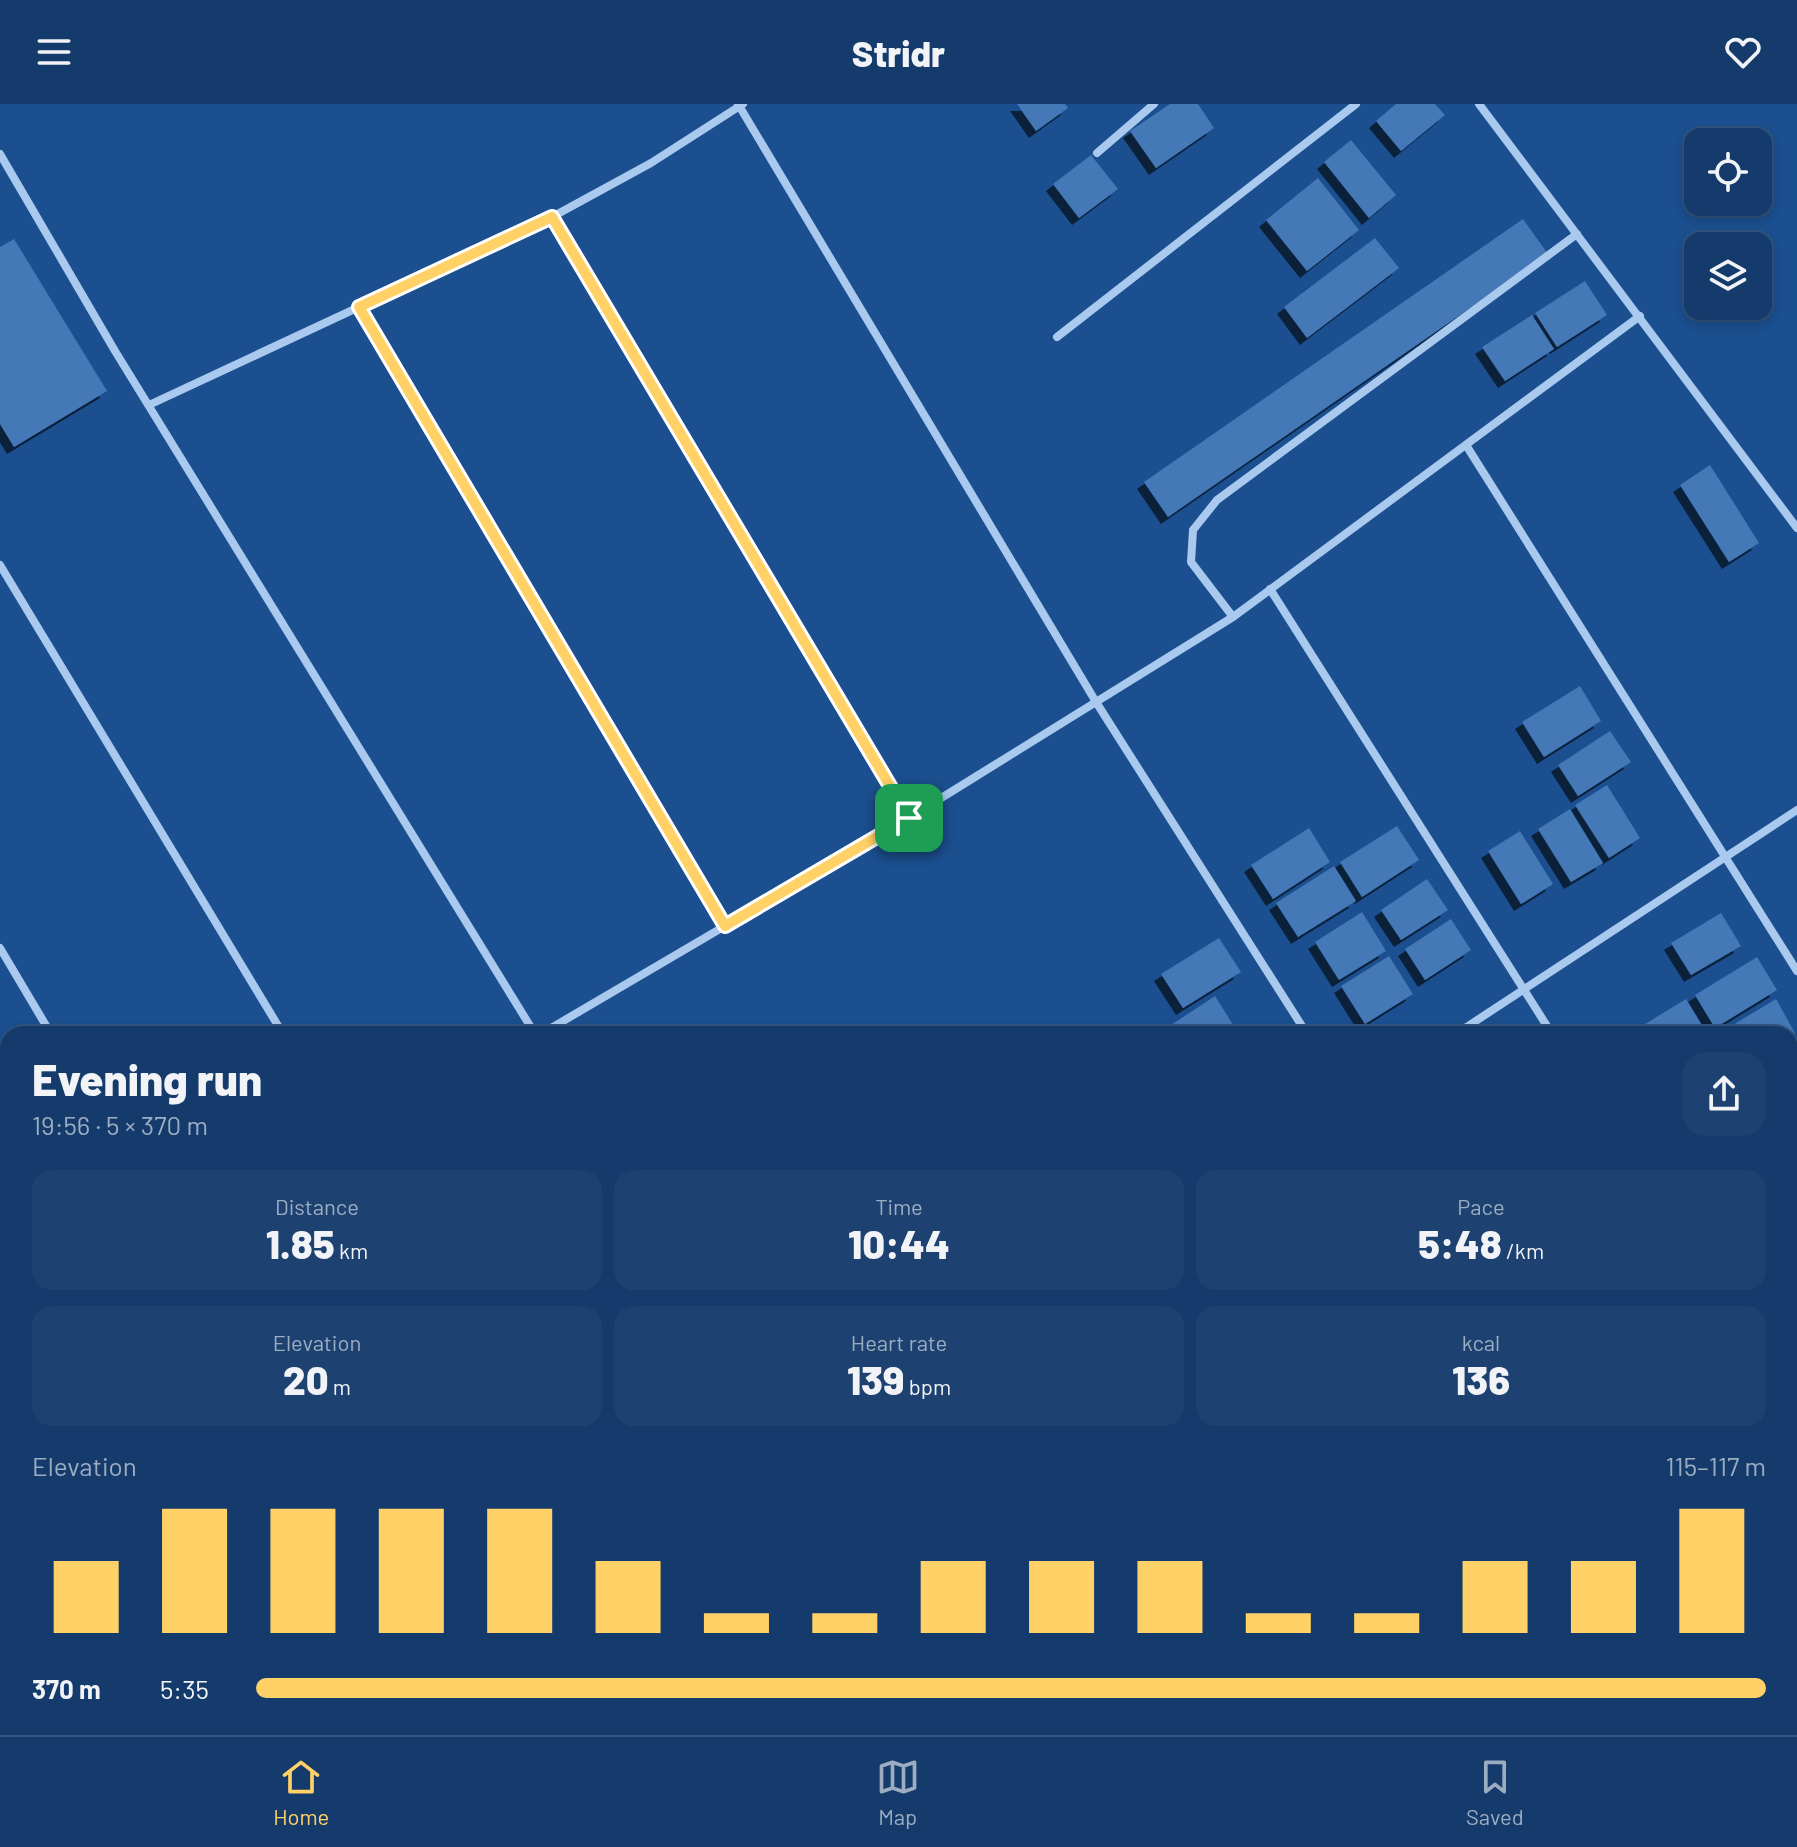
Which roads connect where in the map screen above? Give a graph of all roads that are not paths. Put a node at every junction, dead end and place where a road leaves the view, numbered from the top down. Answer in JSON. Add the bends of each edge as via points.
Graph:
{"nodes":[{"id":1,"x":1154,"y":104,"type":"edge"},
{"id":2,"x":1356,"y":104,"type":"edge"},
{"id":3,"x":1479,"y":104,"type":"edge"},
{"id":4,"x":740,"y":105,"type":"edge"},
{"id":5,"x":1097,"y":153,"type":"dead end"},
{"id":6,"x":0,"y":154,"type":"edge"},
{"id":7,"x":552,"y":217,"type":"junction"},
{"id":8,"x":1577,"y":234,"type":"junction"},
{"id":9,"x":359,"y":307,"type":"junction"},
{"id":10,"x":1640,"y":316,"type":"junction"},
{"id":11,"x":1057,"y":337,"type":"dead end"},
{"id":12,"x":149,"y":405,"type":"junction"},
{"id":13,"x":1466,"y":445,"type":"junction"},
{"id":14,"x":1797,"y":528,"type":"edge"},
{"id":15,"x":0,"y":565,"type":"edge"},
{"id":16,"x":1270,"y":589,"type":"junction"},
{"id":17,"x":1233,"y":617,"type":"junction"},
{"id":18,"x":1096,"y":702,"type":"junction"},
{"id":19,"x":1797,"y":810,"type":"edge"},
{"id":20,"x":909,"y":818,"type":"junction"},
{"id":21,"x":1725,"y":857,"type":"junction"},
{"id":22,"x":725,"y":926,"type":"junction"},
{"id":23,"x":0,"y":948,"type":"edge"},
{"id":24,"x":1797,"y":971,"type":"edge"},
{"id":25,"x":1525,"y":990,"type":"junction"},
{"id":26,"x":46,"y":1026,"type":"edge"},
{"id":27,"x":278,"y":1026,"type":"edge"},
{"id":28,"x":530,"y":1026,"type":"edge"},
{"id":29,"x":555,"y":1026,"type":"edge"},
{"id":30,"x":1302,"y":1026,"type":"edge"},
{"id":31,"x":1469,"y":1026,"type":"edge"},
{"id":32,"x":1547,"y":1026,"type":"edge"}],
"edges":[{"from":1,"to":5,"type":"street"},
{"from":2,"to":11,"type":"street"},
{"from":3,"to":8,"type":"street"},
{"from":4,"to":7,"type":"street","via":[[651,163]]},
{"from":4,"to":18,"type":"street"},
{"from":6,"to":12,"type":"street"},
{"from":7,"to":9,"type":"street"},
{"from":7,"to":20,"type":"street"},
{"from":8,"to":10,"type":"street"},
{"from":8,"to":17,"type":"street","via":[[1217,500],[1193,530],[1191,562]]},
{"from":9,"to":12,"type":"street"},
{"from":9,"to":22,"type":"street"},
{"from":10,"to":13,"type":"street"},
{"from":10,"to":14,"type":"street"},
{"from":12,"to":28,"type":"street"},
{"from":13,"to":16,"type":"street"},
{"from":13,"to":21,"type":"street"},
{"from":15,"to":27,"type":"street"},
{"from":16,"to":17,"type":"street"},
{"from":16,"to":25,"type":"street"},
{"from":17,"to":18,"type":"street"},
{"from":18,"to":20,"type":"street"},
{"from":18,"to":30,"type":"street"},
{"from":19,"to":21,"type":"street"},
{"from":20,"to":22,"type":"street"},
{"from":21,"to":24,"type":"street"},
{"from":21,"to":25,"type":"street"},
{"from":22,"to":29,"type":"street"},
{"from":23,"to":26,"type":"street"},
{"from":25,"to":31,"type":"street"},
{"from":25,"to":32,"type":"street"}]}
